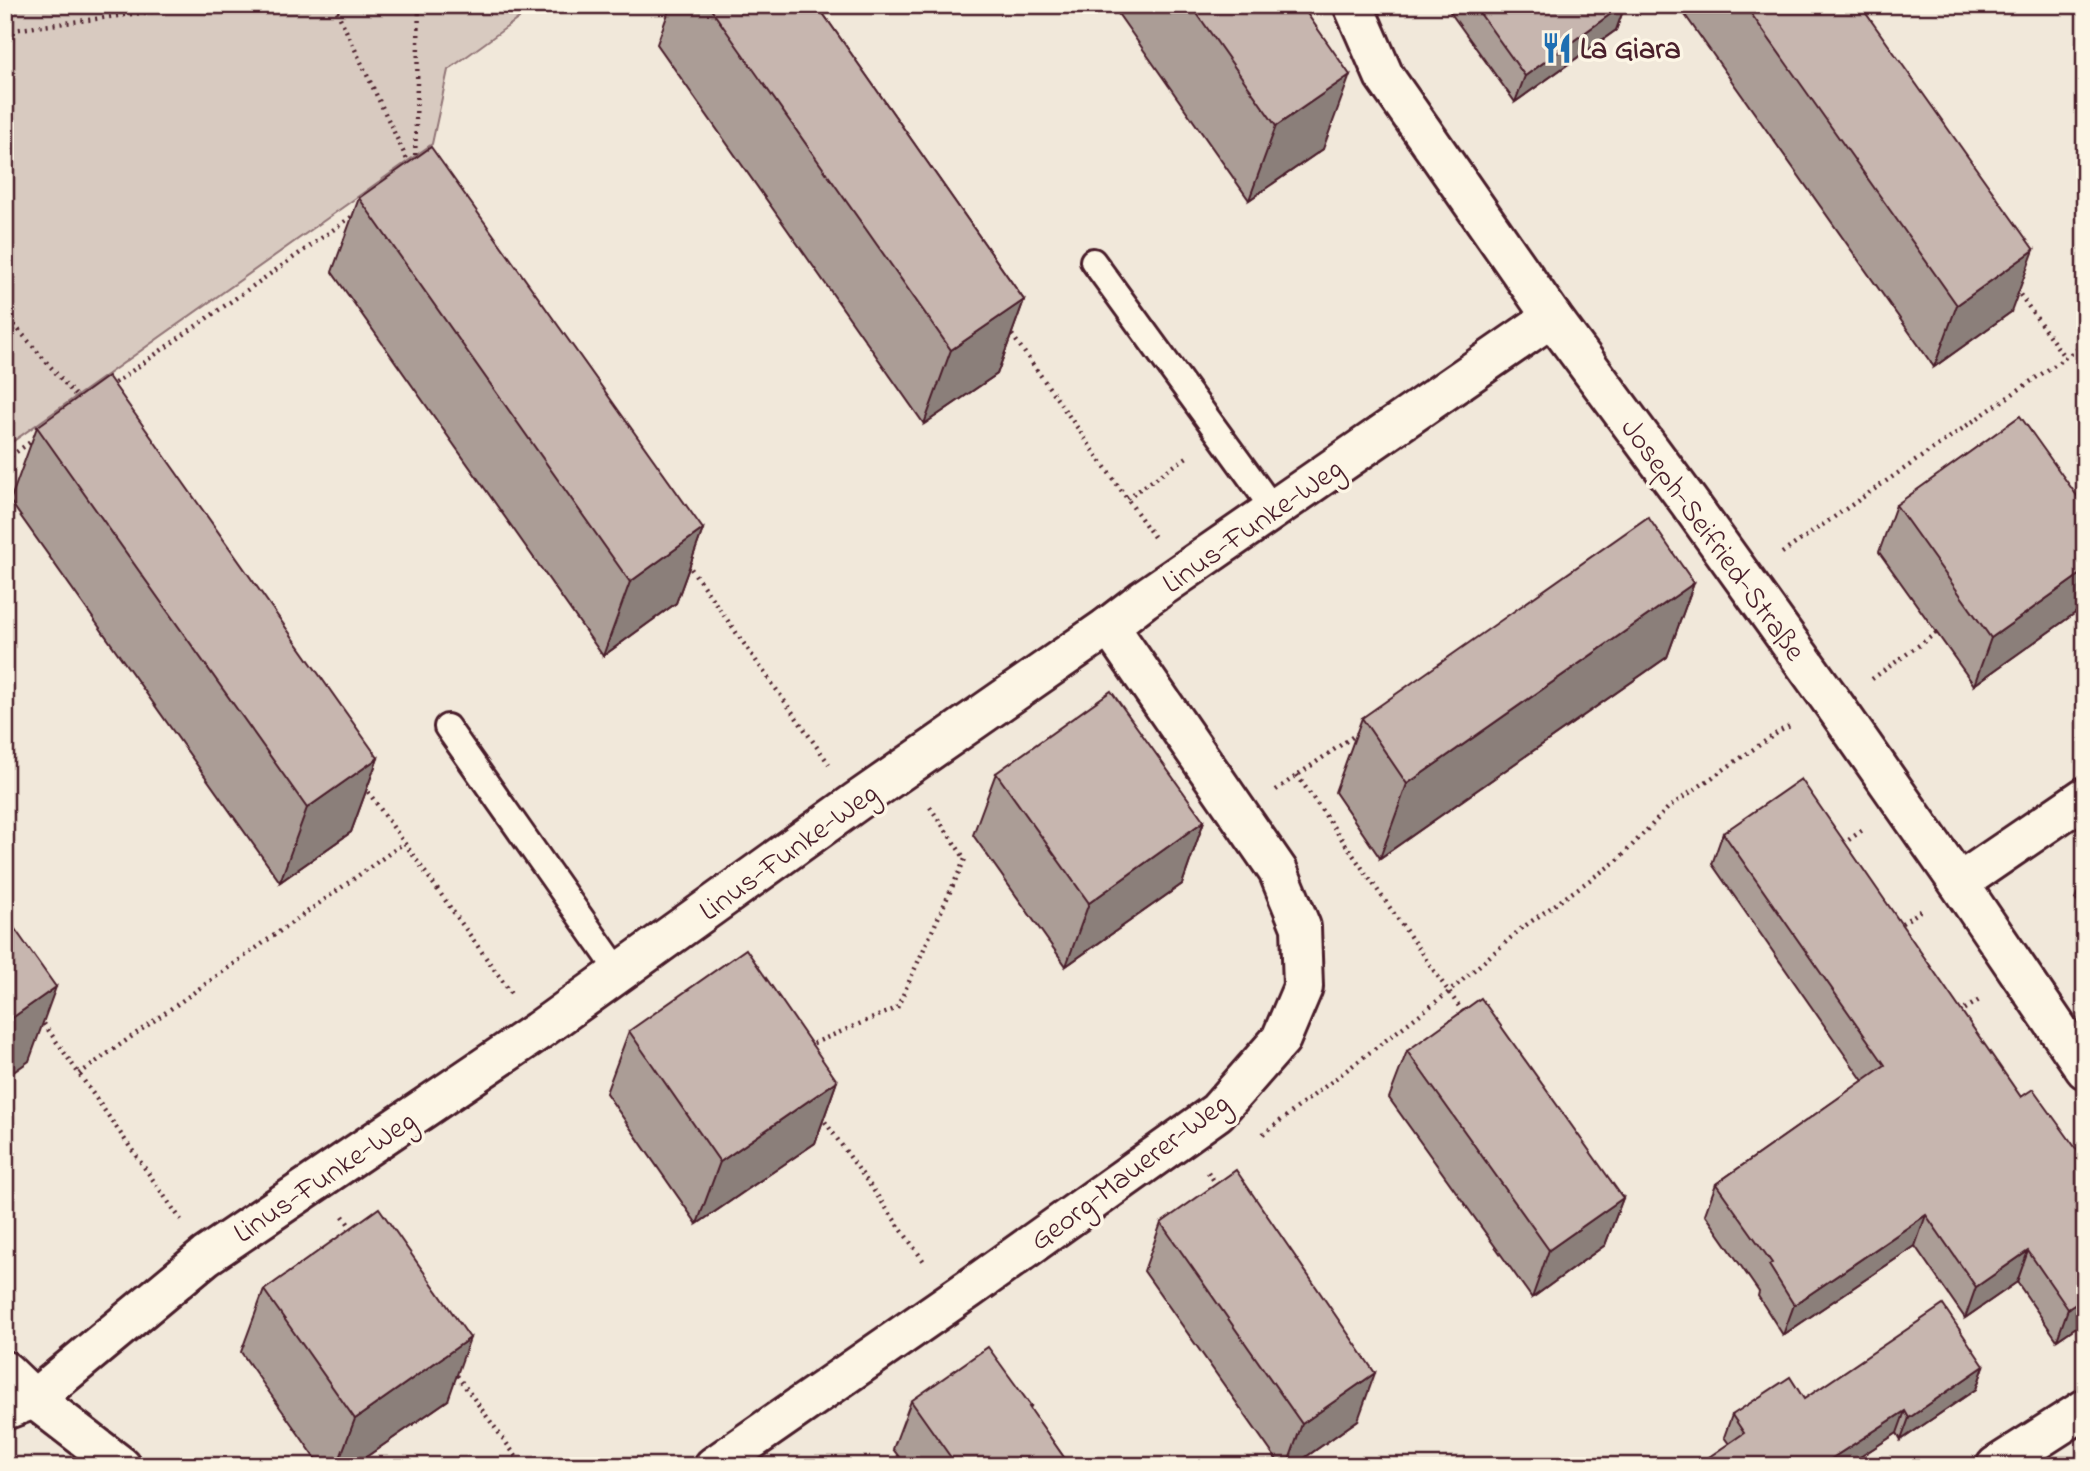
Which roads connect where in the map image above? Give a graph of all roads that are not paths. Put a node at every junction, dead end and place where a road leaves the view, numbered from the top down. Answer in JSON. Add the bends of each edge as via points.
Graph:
{"nodes":[{"id":1,"x":1353,"y":5,"type":"edge"},
{"id":2,"x":1093,"y":261,"type":"dead end"},
{"id":3,"x":1552,"y":317,"type":"junction"},
{"id":4,"x":1274,"y":510,"type":"junction"},
{"id":5,"x":1109,"y":626,"type":"junction"},
{"id":6,"x":447,"y":727,"type":"dead end"},
{"id":7,"x":2085,"y":797,"type":"edge"},
{"id":8,"x":1959,"y":883,"type":"junction"},
{"id":9,"x":619,"y":972,"type":"junction"},
{"id":10,"x":2085,"y":1069,"type":"edge"},
{"id":11,"x":5,"y":1371,"type":"edge"},
{"id":12,"x":20,"y":1404,"type":"edge"},
{"id":13,"x":2085,"y":1409,"type":"edge"},
{"id":14,"x":729,"y":1462,"type":"edge"},
{"id":15,"x":121,"y":1466,"type":"edge"},
{"id":16,"x":1996,"y":1466,"type":"edge"}],
"edges":[{"from":1,"to":3,"type":"street","name":"Joseph-Seifried-Straße","via":[[1384,76]]},
{"from":2,"to":4,"type":"lane"},
{"from":3,"to":4,"type":"street","name":"Linus-Funke-Weg"},
{"from":3,"to":8,"type":"street","name":"Joseph-Seifried-Straße"},
{"from":4,"to":5,"type":"street","name":"Linus-Funke-Weg"},
{"from":5,"to":9,"type":"street","name":"Linus-Funke-Weg"},
{"from":5,"to":14,"type":"street","name":"Georg-Mauerer-Weg","via":[[1278,871],[1301,927],[1303,986],[1280,1039],[1217,1112]]},
{"from":6,"to":9,"type":"lane"},
{"from":7,"to":8,"type":"street"},
{"from":8,"to":10,"type":"street","name":"Joseph-Seifried-Straße"},
{"from":9,"to":12,"type":"street","name":"Linus-Funke-Weg","via":[[206,1256]]},
{"from":11,"to":12,"type":"street"},
{"from":12,"to":15,"type":"street"},
{"from":13,"to":16,"type":"street"}]}
